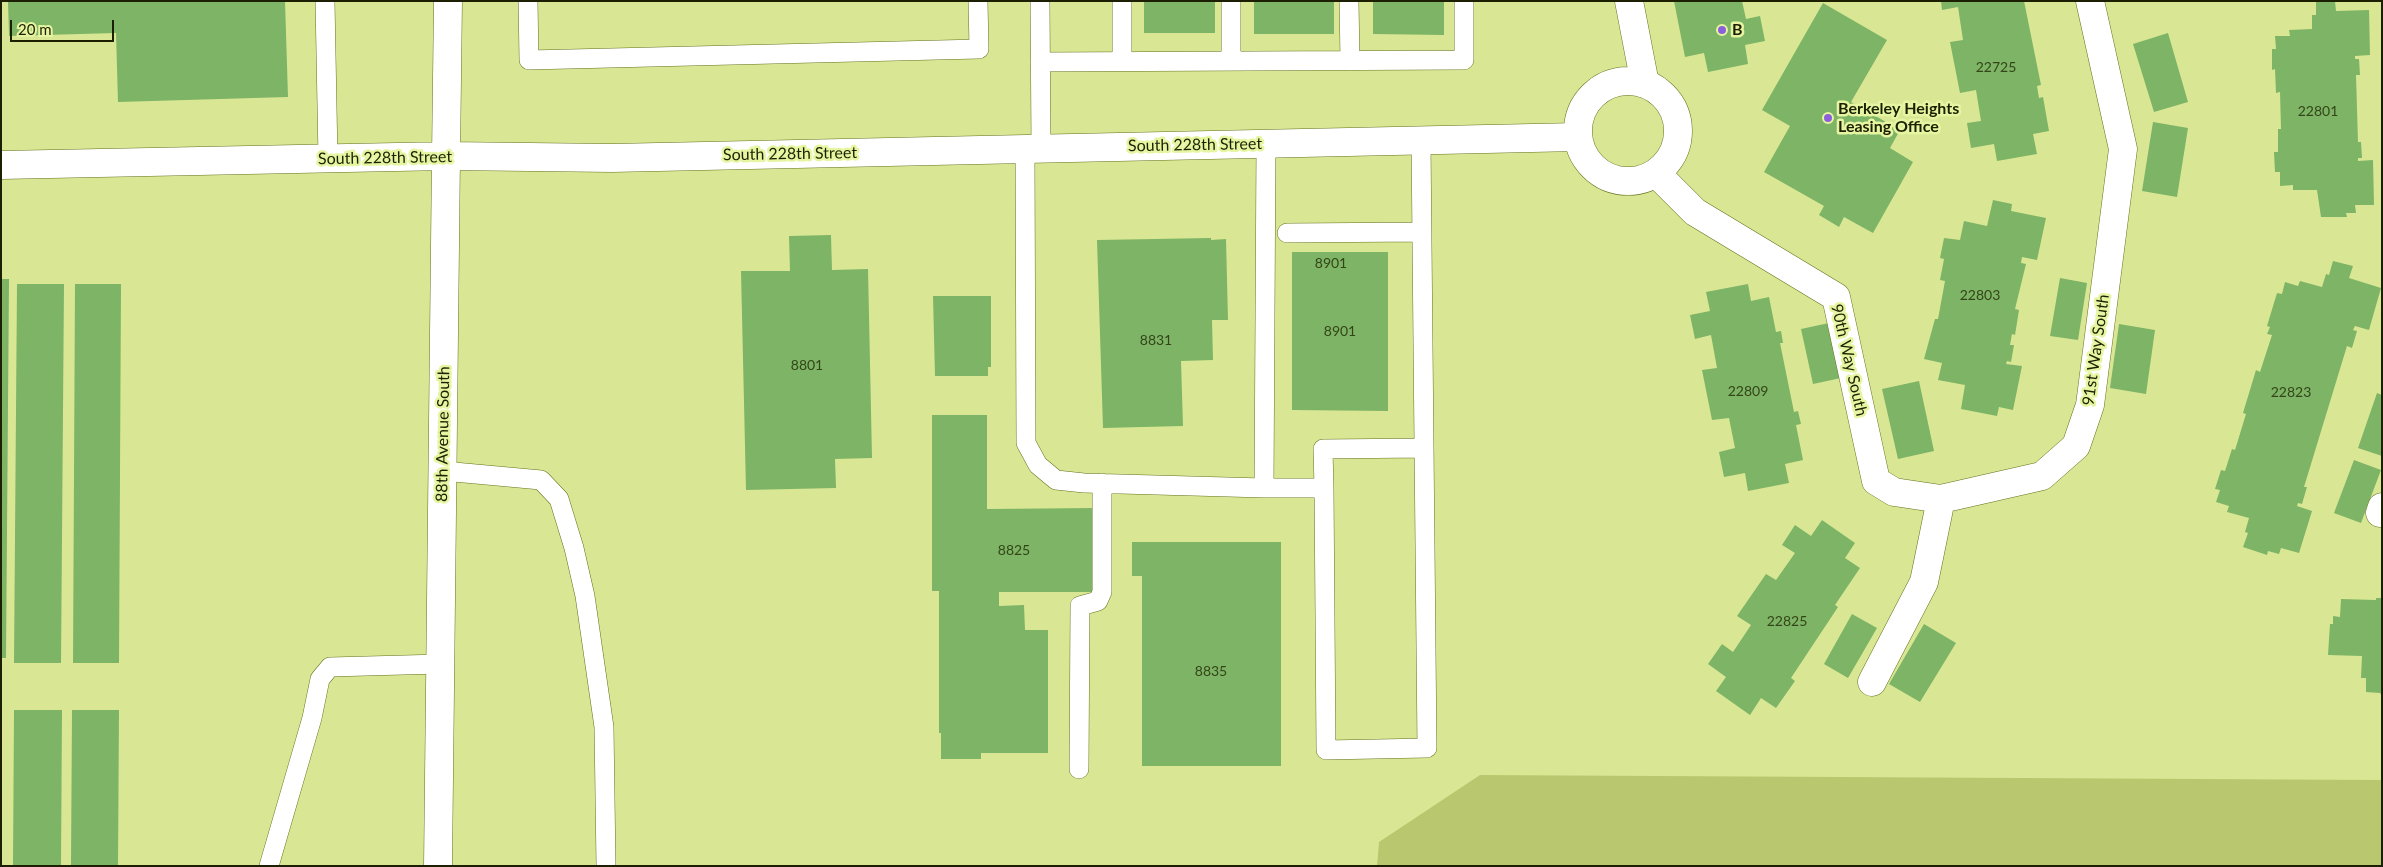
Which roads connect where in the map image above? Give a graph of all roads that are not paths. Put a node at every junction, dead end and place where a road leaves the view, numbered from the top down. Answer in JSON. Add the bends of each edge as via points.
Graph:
{"nodes":[{"id":1,"x":325,"y":1,"type":"edge"},
{"id":2,"x":448,"y":1,"type":"edge"},
{"id":3,"x":528,"y":1,"type":"edge"},
{"id":4,"x":978,"y":1,"type":"edge"},
{"id":5,"x":1040,"y":1,"type":"edge"},
{"id":6,"x":1122,"y":1,"type":"edge"},
{"id":7,"x":1231,"y":1,"type":"edge"},
{"id":8,"x":1350,"y":1,"type":"edge"},
{"id":9,"x":1464,"y":1,"type":"edge"},
{"id":10,"x":1629,"y":1,"type":"edge"},
{"id":11,"x":2090,"y":1,"type":"edge"},
{"id":12,"x":1350,"y":61,"type":"junction"},
{"id":13,"x":1040,"y":62,"type":"junction"},
{"id":14,"x":1122,"y":62,"type":"junction"},
{"id":15,"x":1231,"y":62,"type":"junction"},
{"id":16,"x":1645,"y":84,"type":"junction"},
{"id":17,"x":1578,"y":137,"type":"junction"},
{"id":18,"x":1421,"y":141,"type":"junction"},
{"id":19,"x":1266,"y":144,"type":"junction"},
{"id":20,"x":1033,"y":149,"type":"junction"},
{"id":21,"x":446,"y":156,"type":"junction"},
{"id":22,"x":328,"y":159,"type":"junction"},
{"id":23,"x":1,"y":165,"type":"edge"},
{"id":24,"x":1656,"y":173,"type":"junction"},
{"id":25,"x":1422,"y":232,"type":"junction"},
{"id":26,"x":1287,"y":234,"type":"dead end"},
{"id":27,"x":1424,"y":448,"type":"junction"},
{"id":28,"x":443,"y":470,"type":"junction"},
{"id":29,"x":1102,"y":483,"type":"junction"},
{"id":30,"x":1264,"y":488,"type":"junction"},
{"id":31,"x":1324,"y":488,"type":"junction"},
{"id":32,"x":1941,"y":499,"type":"junction"},
{"id":33,"x":441,"y":664,"type":"junction"},
{"id":34,"x":1872,"y":682,"type":"dead end"},
{"id":35,"x":1079,"y":769,"type":"dead end"},
{"id":36,"x":269,"y":866,"type":"edge"},
{"id":37,"x":438,"y":866,"type":"edge"},
{"id":38,"x":606,"y":866,"type":"edge"}],
"edges":[{"from":1,"to":22,"type":"lane"},
{"from":2,"to":21,"type":"street","name":"88th Avenue South"},
{"from":3,"to":4,"type":"lane","via":[[529,60],[979,49]]},
{"from":5,"to":13,"type":"lane"},
{"from":6,"to":14,"type":"lane"},
{"from":7,"to":15,"type":"lane"},
{"from":8,"to":12,"type":"lane"},
{"from":9,"to":12,"type":"lane","via":[[1464,60]]},
{"from":10,"to":16,"type":"street"},
{"from":11,"to":32,"type":"street","name":"91st Way South","via":[[2123,150],[2090,405],[2076,446],[2042,476]]},
{"from":12,"to":15,"type":"lane"},
{"from":13,"to":14,"type":"lane"},
{"from":13,"to":20,"type":"lane"},
{"from":14,"to":15,"type":"lane"},
{"from":16,"to":17,"type":"street","via":[[1612,84],[1597,92],[1579,120]]},
{"from":16,"to":24,"type":"street","via":[[1670,104],[1678,133],[1675,149]]},
{"from":17,"to":18,"type":"street","name":"South 228th Street"},
{"from":17,"to":24,"type":"street","via":[[1583,154],[1593,167],[1607,176],[1623,181],[1640,180]]},
{"from":18,"to":19,"type":"street","name":"South 228th Street"},
{"from":18,"to":25,"type":"lane"},
{"from":19,"to":20,"type":"street","name":"South 228th Street"},
{"from":19,"to":30,"type":"lane"},
{"from":20,"to":21,"type":"street","name":"South 228th Street","via":[[612,158]]},
{"from":20,"to":29,"type":"lane","via":[[1026,443],[1038,465],[1056,480]]},
{"from":21,"to":22,"type":"street","name":"South 228th Street"},
{"from":21,"to":28,"type":"street","name":"88th Avenue South"},
{"from":22,"to":23,"type":"street","name":"South 228th Street"},
{"from":24,"to":32,"type":"street","name":"90th Way South","via":[[1695,212],[1836,297],[1876,482],[1894,492]]},
{"from":25,"to":26,"type":"lane"},
{"from":25,"to":27,"type":"lane"},
{"from":27,"to":31,"type":"lane","via":[[1323,449]]},
{"from":27,"to":31,"type":"lane","via":[[1427,748],[1326,750]]},
{"from":28,"to":33,"type":"street","name":"88th Avenue South"},
{"from":28,"to":38,"type":"lane","via":[[541,480],[559,499],[585,596],[604,727]]},
{"from":29,"to":30,"type":"lane"},
{"from":29,"to":35,"type":"lane","via":[[1102,592],[1098,601],[1080,606]]},
{"from":30,"to":31,"type":"lane"},
{"from":32,"to":34,"type":"street","via":[[1924,582]]},
{"from":33,"to":36,"type":"lane","via":[[330,667],[320,679],[312,718]]},
{"from":33,"to":37,"type":"street","name":"88th Avenue South"}]}
